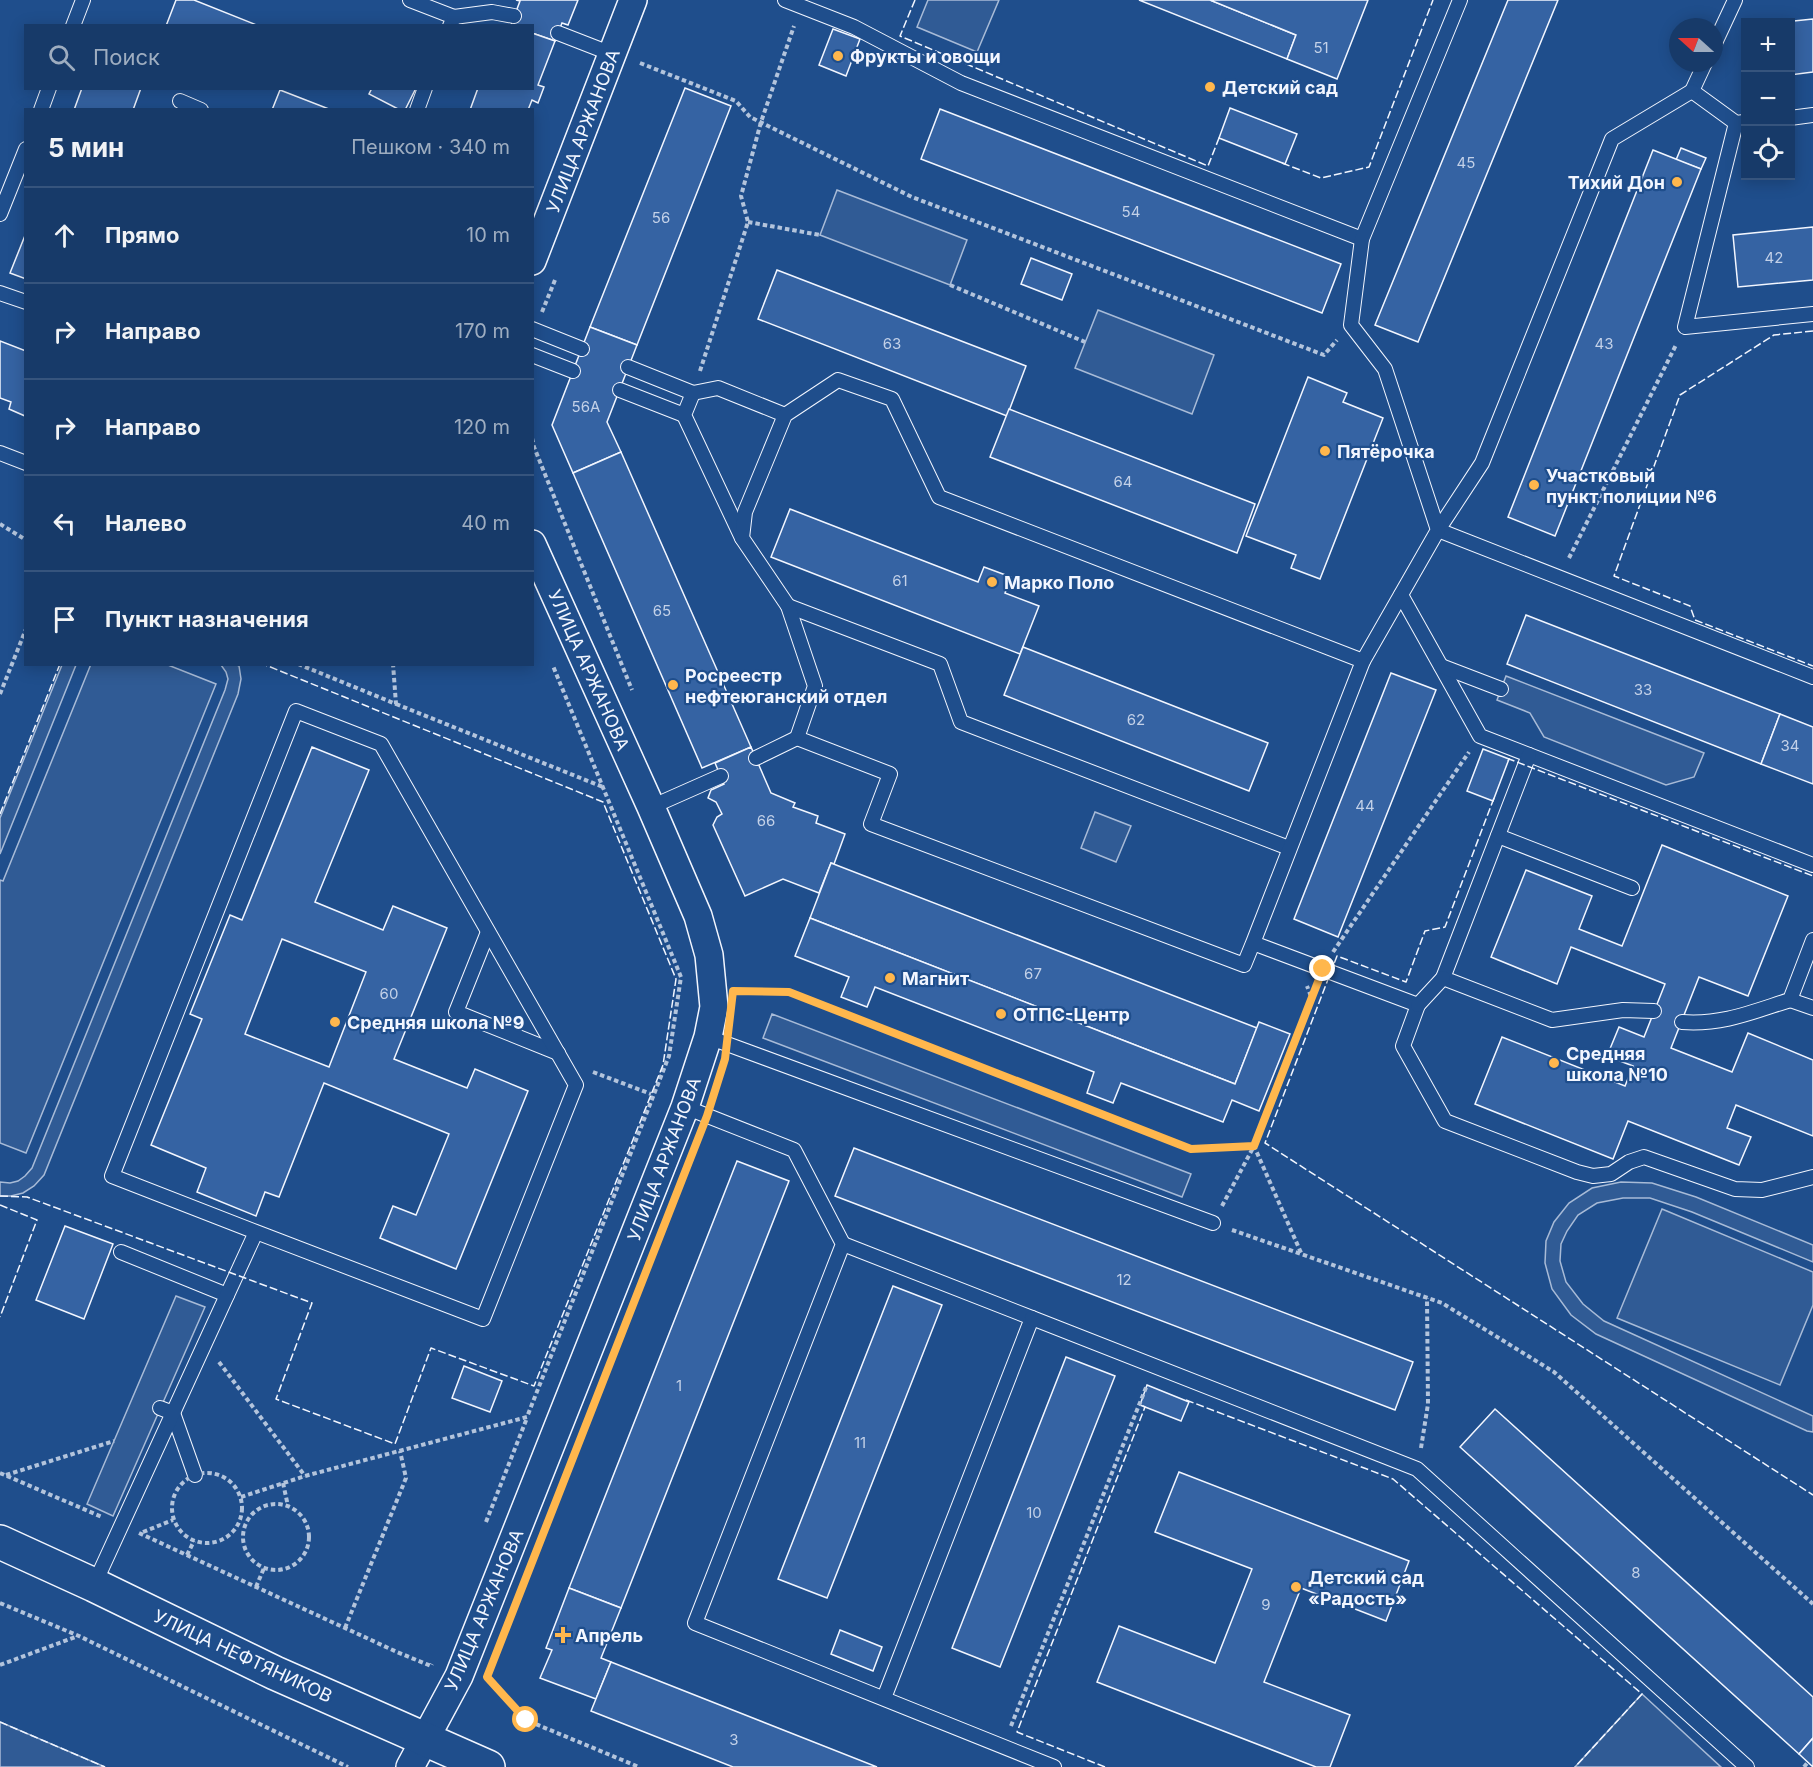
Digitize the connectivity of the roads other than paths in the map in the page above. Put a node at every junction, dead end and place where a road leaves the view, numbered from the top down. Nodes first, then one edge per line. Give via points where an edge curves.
1 (83, 0) edge
2 (410, 0) edge
3 (633, 0) edge
4 (785, 0) edge
5 (1460, 0) edge
6 (1735, 0) edge
7 (514, 16) dead end
8 (452, 21) edge
9 (75, 24) edge
10 (1723, 26) edge
11 (558, 33) dead end
12 (612, 54) junction
13 (1701, 72) edge
14 (48, 90) edge
15 (424, 90) edge
16 (1692, 91) junction
17 (180, 101) dead end
18 (42, 108) edge
19 (196, 108) edge
20 (418, 108) edge
21 (1813, 116) edge
22 (1795, 118) edge
23 (1741, 123) edge
24 (24, 154) edge
25 (0, 214) edge
26 (1362, 239) junction
27 (534, 256) edge
28 (0, 293) edge
29 (24, 302) edge
30 (1813, 314) edge
31 (534, 330) edge
32 (582, 349) dead end
33 (534, 356) edge
34 (628, 367) dead end
35 (573, 371) dead end
36 (620, 390) dead end
37 (693, 393) junction
38 (684, 415) junction
39 (786, 415) junction
40 (0, 453) edge
41 (24, 462) edge
42 (1438, 530) junction
43 (742, 538) junction
44 (534, 548) edge
45 (1401, 595) junction
46 (788, 606) junction
47 (1363, 661) junction
48 (1441, 666) junction
49 (1813, 677) edge
50 (1501, 689) dead end
51 (796, 738) junction
52 (1529, 755) junction
53 (756, 758) dead end
54 (721, 776) dead end
55 (651, 807) junction
56 (1498, 837) junction
57 (1289, 848) junction
58 (1813, 865) edge
59 (1632, 888) dead end
60 (488, 932) junction
61 (1813, 940) edge
62 (1253, 943) junction
63 (1443, 978) junction
64 (1790, 999) junction
65 (1418, 1005) junction
66 (1813, 1008) edge
67 (1654, 1011) dead end
68 (1682, 1022) dead end
69 (708, 1037) junction
70 (560, 1057) junction
71 (686, 1107) junction
72 (1813, 1177) edge
73 (1213, 1223) road end
74 (256, 1232) junction
75 (843, 1244) junction
76 (122, 1252) dead end
77 (227, 1295) junction
78 (1032, 1318) junction
79 (166, 1411) junction
80 (195, 1475) road end
81 (0, 1542) edge
82 (94, 1585) junction
83 (884, 1698) junction
84 (417, 1754) edge
85 (488, 1767) edge
86 (1054, 1767) edge
87 (1747, 1767) edge

1 - 9 lane
2 - 8 lane
3 - 12 street, УЛИЦА АРЖАНОВА
4 - 26 lane via 854,27 961,83
5 - 26 lane
6 - 10 lane
7 - 8 lane via 492,12
11 - 12 lane
12 - 27 street, УЛИЦА АРЖАНОВА
13 - 16 lane
14 - 18 lane
15 - 20 lane
16 - 23 lane
16 - 42 lane via 1612,139 1482,463
17 - 19 lane
21 - 22 lane
23 - 30 lane via 1685,327
24 - 25 lane
26 - 42 lane via 1351,325 1385,369
28 - 29 lane
31 - 32 lane
33 - 35 lane
34 - 37 lane
36 - 38 lane
37 - 38 lane
37 - 39 lane via 718,388
38 - 43 lane
39 - 43 lane via 745,512
39 - 47 lane via 838,380 892,399 939,497
40 - 41 lane
42 - 45 lane
42 - 49 lane
43 - 46 lane
44 - 55 street, УЛИЦА АРЖАНОВА
45 - 47 lane
45 - 48 lane
46 - 51 lane via 815,686
46 - 57 lane via 940,664 961,722
47 - 57 lane
48 - 50 lane
48 - 52 lane via 1480,736
51 - 53 lane
51 - 62 lane via 890,774 871,824 1244,965
52 - 56 lane
52 - 58 lane
54 - 55 lane
55 - 69 street, УЛИЦА АРЖАНОВА via 698,916 709,955 714,1007
56 - 59 lane
56 - 63 lane
57 - 62 lane
60 - 70 lane
60 - 70 lane via 456,1012
60 - 74 lane via 381,744 296,711 112,1176
61 - 64 lane
62 - 65 lane
63 - 65 lane
63 - 67 lane via 1552,1020 1623,1010
64 - 66 lane
64 - 68 lane via 1731,1019
65 - 72 lane via 1403,1046 1445,1121 1593,1176 1611,1174 1644,1157 1735,1189 1762,1190
69 - 71 street, УЛИЦА АРЖАНОВА
69 - 73 lane
70 - 74 lane via 576,1085 483,1319
71 - 75 lane via 794,1150
71 - 84 street, УЛИЦА АРЖАНОВА via 459,1676
74 - 77 lane
75 - 78 lane
75 - 83 lane via 694,1623
76 - 77 lane
77 - 79 lane
78 - 83 lane
78 - 87 lane via 1418,1469
79 - 80 lane
79 - 82 lane via 122,1526
81 - 82 main road, УЛИЦА НЕФТЯНИКОВ
82 - 84 main road, УЛИЦА НЕФТЯНИКОВ via 275,1673
83 - 86 lane
84 - 85 main road, УЛИЦА НЕФТЯНИКОВ

